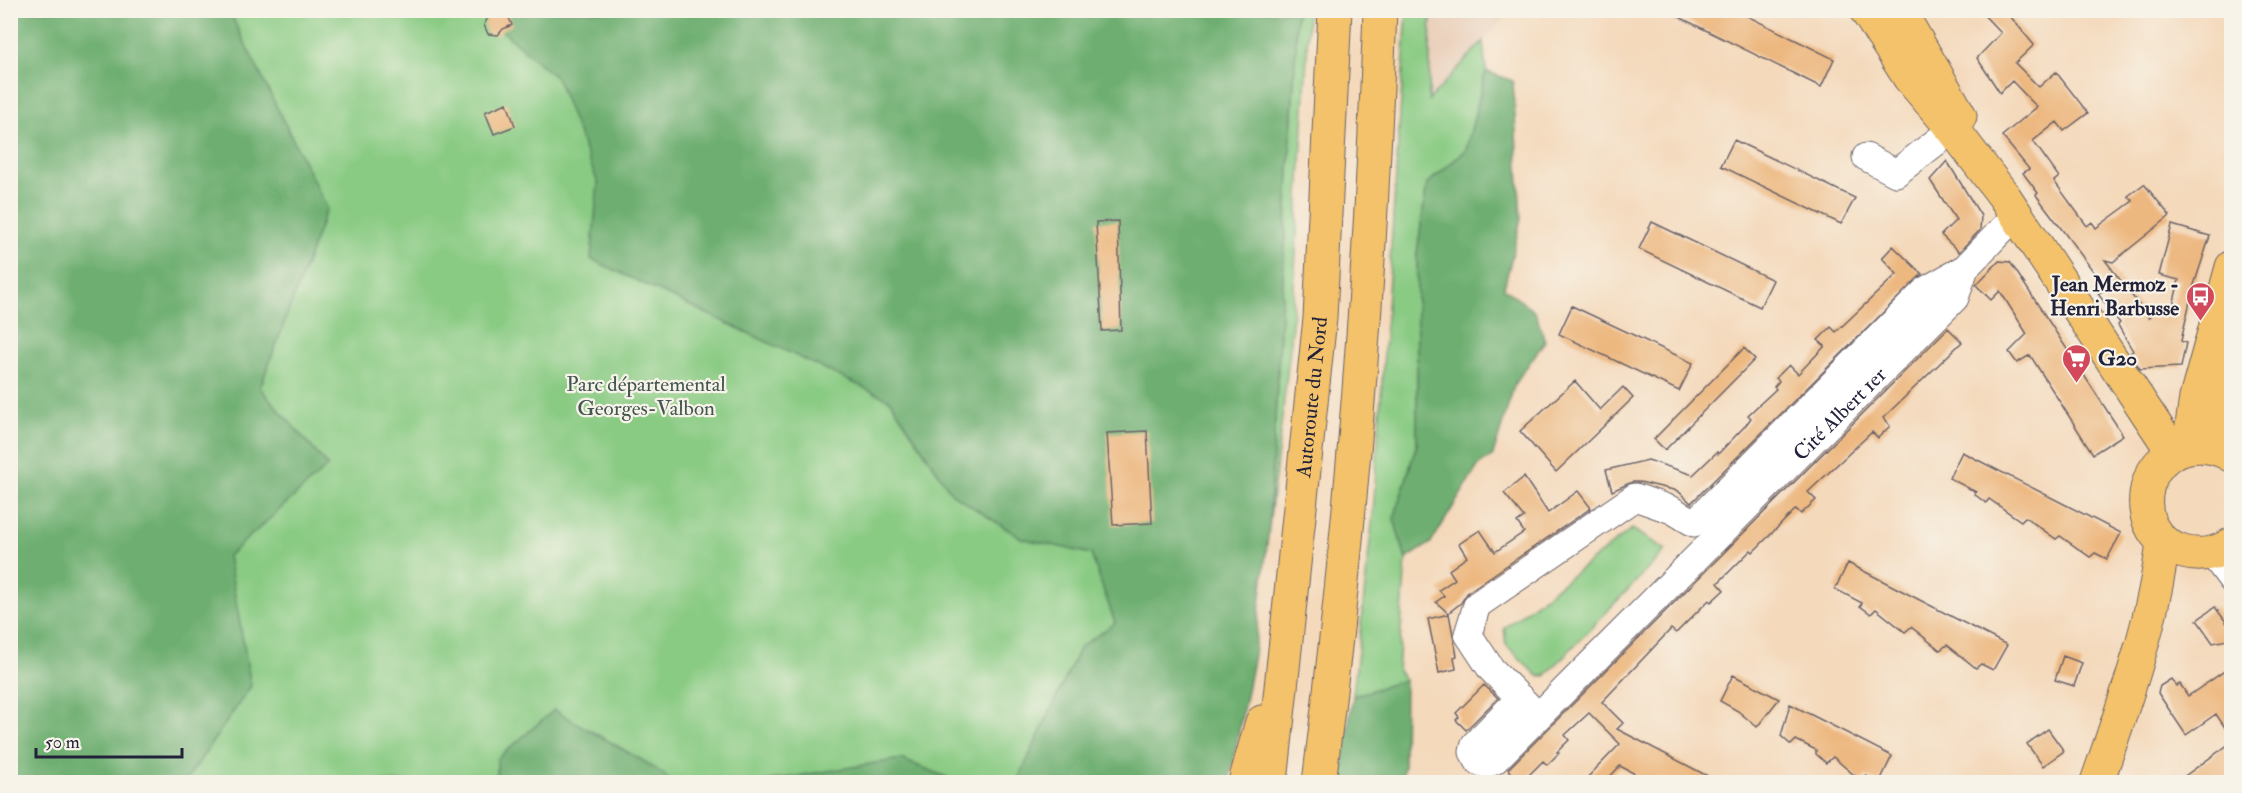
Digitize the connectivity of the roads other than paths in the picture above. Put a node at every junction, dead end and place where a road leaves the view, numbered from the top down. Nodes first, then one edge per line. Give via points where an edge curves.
1 (1335, 10) edge
2 (1380, 10) edge
3 (1866, 10) edge
4 (1899, 10) edge
5 (1953, 129) junction
6 (1866, 158) dead end
7 (2010, 206) junction
8 (2232, 267) edge
9 (1965, 268) junction
10 (2232, 362) edge
11 (2193, 455) edge
12 (1695, 523) junction
13 (2163, 542) junction
14 (1702, 551) junction
15 (2212, 551) edge
16 (2232, 580) edge
17 (1285, 649) junction
18 (2135, 672) junction
19 (1245, 783) edge
20 (1270, 783) edge
21 (1319, 783) edge
22 (2097, 783) edge

1 - 17 main road, Autoroute du Nord via 1320,318
2 - 21 main road via 1357,434 1337,646
3 - 5 main road via 1909,77
4 - 7 main road
5 - 6 street via 1896,173
5 - 7 main road
7 - 9 street, Cité Albert 1er
7 - 11 main road via 2088,323
8 - 11 main road via 2196,398
9 - 12 street, Cité Albert 1er via 1926,290
9 - 14 street, Cité Albert 1er via 1955,298
10 - 11 main road via 2220,410
11 - 13 main road via 2147,485 2147,516
12 - 14 street
12 - 14 street, Cité Albert 1er via 1635,497 1476,605 1468,634 1491,669 1529,707
13 - 15 main road via 2177,550
13 - 18 main road via 2158,582
15 - 16 street
15 - 18 main road
17 - 19 main road
17 - 20 main road, Autoroute du Nord
18 - 22 main road

